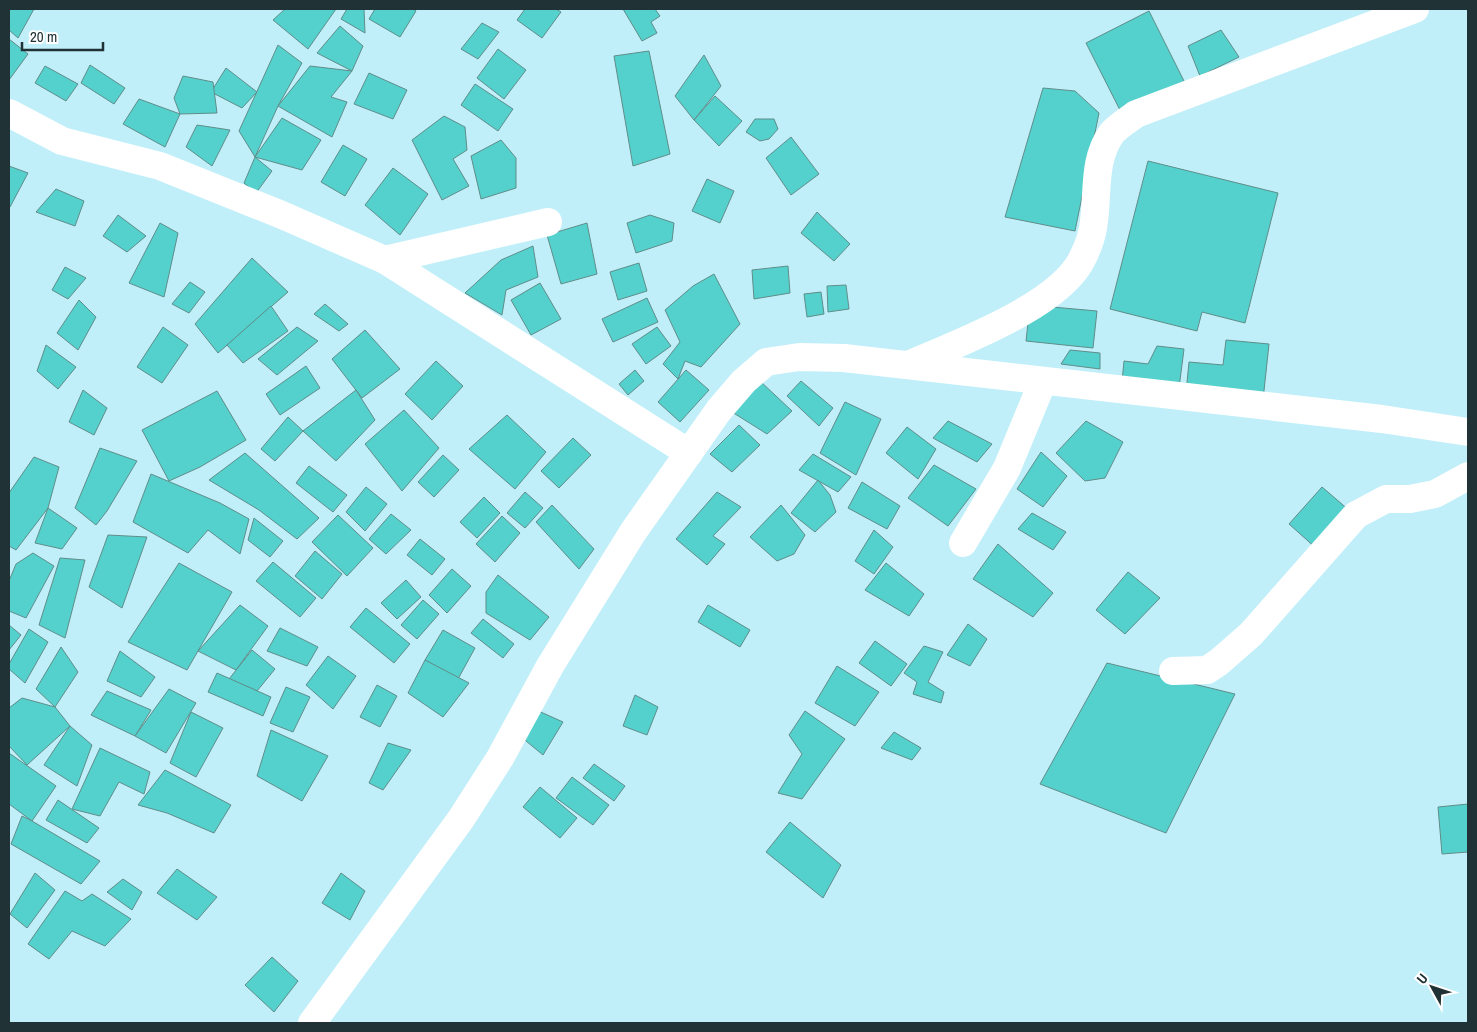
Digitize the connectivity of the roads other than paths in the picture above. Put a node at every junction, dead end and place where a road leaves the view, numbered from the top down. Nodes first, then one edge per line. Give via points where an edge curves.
1 (1415, 9) edge
2 (9, 113) edge
3 (548, 222) dead end
4 (385, 260) junction
5 (907, 366) junction
6 (1043, 381) junction
7 (1468, 432) edge
8 (689, 453) junction
9 (1468, 476) edge
10 (963, 542) dead end
11 (1173, 671) dead end
12 (312, 1023) edge

1 - 5 street via 1136,114 1113,132 1101,152 1094,223 1083,258 1071,275 1033,306 999,326
2 - 4 street via 62,141 160,166
3 - 4 street
4 - 8 street
5 - 6 street
5 - 8 street via 799,356 766,362 738,388
6 - 7 street
6 - 10 street via 1006,468
8 - 12 street via 633,532 560,649 500,758 461,819
9 - 11 street via 1435,494 1410,500 1386,499 1369,506 1356,515 1251,634 1219,662 1207,670

